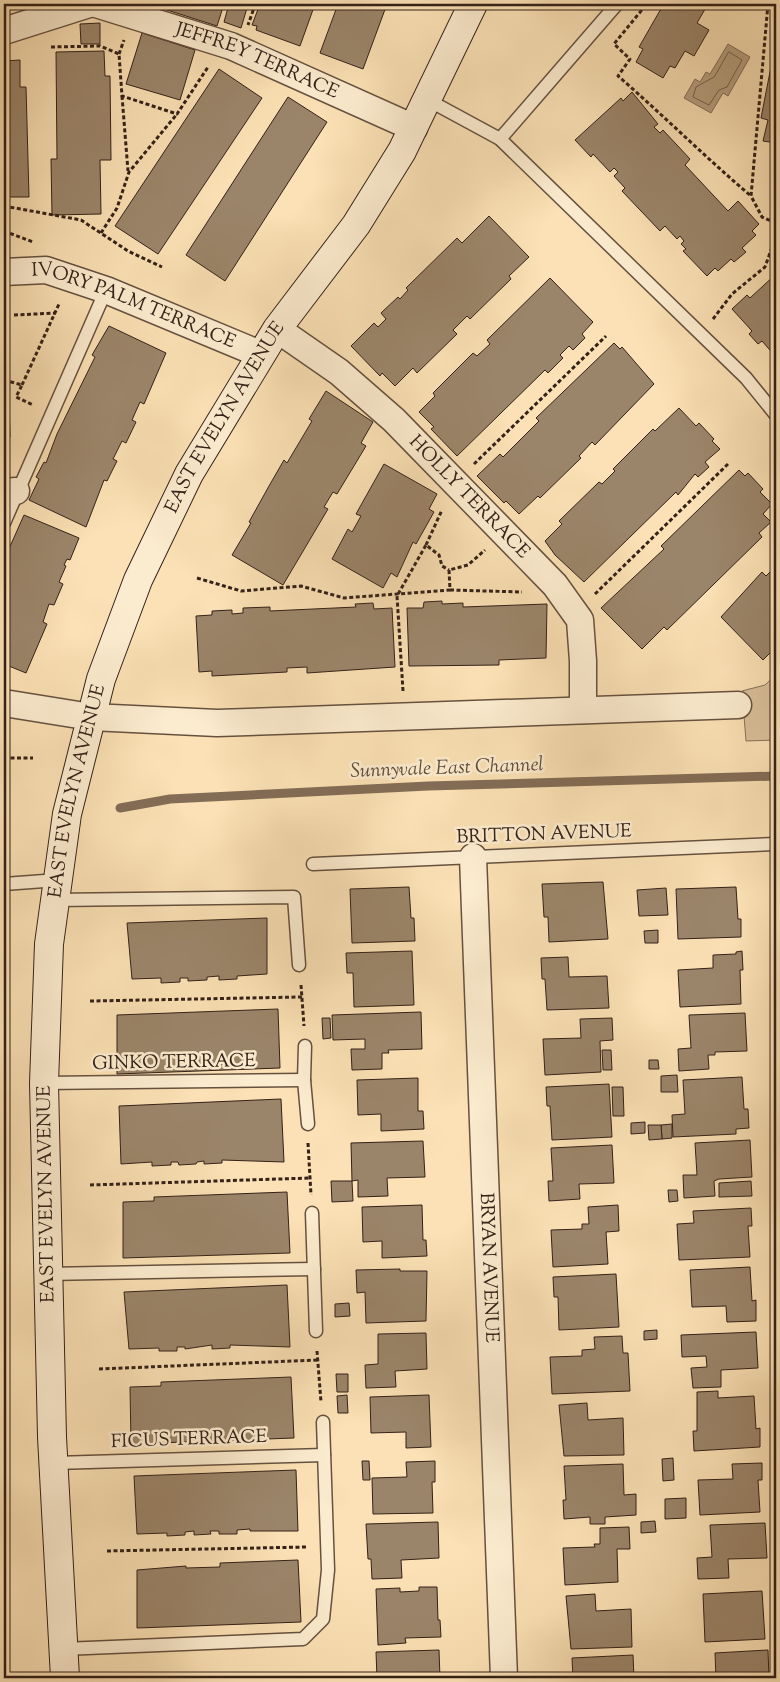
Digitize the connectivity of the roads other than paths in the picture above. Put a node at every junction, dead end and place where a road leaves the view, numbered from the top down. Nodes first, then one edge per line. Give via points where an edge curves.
1 (89, 4) edge
2 (96, 4) edge
3 (473, 4) edge
4 (617, 4) edge
5 (4, 31) edge
6 (428, 100) junction
7 (414, 128) junction
8 (500, 139) junction
9 (4, 272) edge
10 (106, 290) junction
11 (277, 329) junction
12 (260, 354) junction
13 (776, 415) edge
14 (10, 491) edge
15 (4, 523) edge
16 (4, 703) edge
17 (738, 705) dead end
18 (582, 710) junction
19 (91, 717) junction
20 (776, 844) edge
21 (473, 857) junction
22 (313, 864) dead end
23 (4, 884) edge
24 (57, 890) junction
25 (299, 965) road end
26 (305, 1046) road end
27 (304, 1080) junction
28 (44, 1083) junction
29 (308, 1124) road end
30 (312, 1213) road end
31 (314, 1269) junction
32 (47, 1274) junction
33 (316, 1331) road end
34 (323, 1422) road end
35 (324, 1455) junction
36 (55, 1463) junction
37 (63, 1649) junction
38 (65, 1678) edge
39 (504, 1678) edge

1 - 5 street
2 - 7 street, JEFFREY TERRACE via 231,46
3 - 6 main road, EAST EVELYN AVENUE
4 - 8 lane
6 - 7 main road, EAST EVELYN AVENUE
6 - 8 lane
7 - 11 main road, EAST EVELYN AVENUE via 356,225
8 - 13 lane via 746,378
9 - 10 street, IVORY PALM TERRACE via 46,270
10 - 12 street, IVORY PALM TERRACE
10 - 14 lane via 50,414
11 - 12 main road, EAST EVELYN AVENUE
11 - 18 street, HOLLY TERRACE via 339,372 394,420 556,585 580,620
12 - 19 main road, EAST EVELYN AVENUE via 189,474 138,580 101,679
14 - 15 lane
16 - 19 street
17 - 18 street
18 - 19 street via 217,723
19 - 24 main road, EAST EVELYN AVENUE via 67,814
20 - 21 lane, BRITTON AVENUE
21 - 22 lane, BRITTON AVENUE
21 - 39 street, BRYAN AVENUE
23 - 24 lane
24 - 25 lane via 294,897
24 - 28 main road, EAST EVELYN AVENUE via 49,944
26 - 27 lane
27 - 28 lane, GINKO TERRACE
27 - 29 lane
28 - 32 main road, EAST EVELYN AVENUE
30 - 31 lane
31 - 32 lane
31 - 33 lane
32 - 36 main road, EAST EVELYN AVENUE
34 - 35 lane
35 - 36 lane, FICUS TERRACE
35 - 37 lane via 328,1570 323,1619 303,1639
36 - 37 main road, EAST EVELYN AVENUE
37 - 38 main road, EAST EVELYN AVENUE

